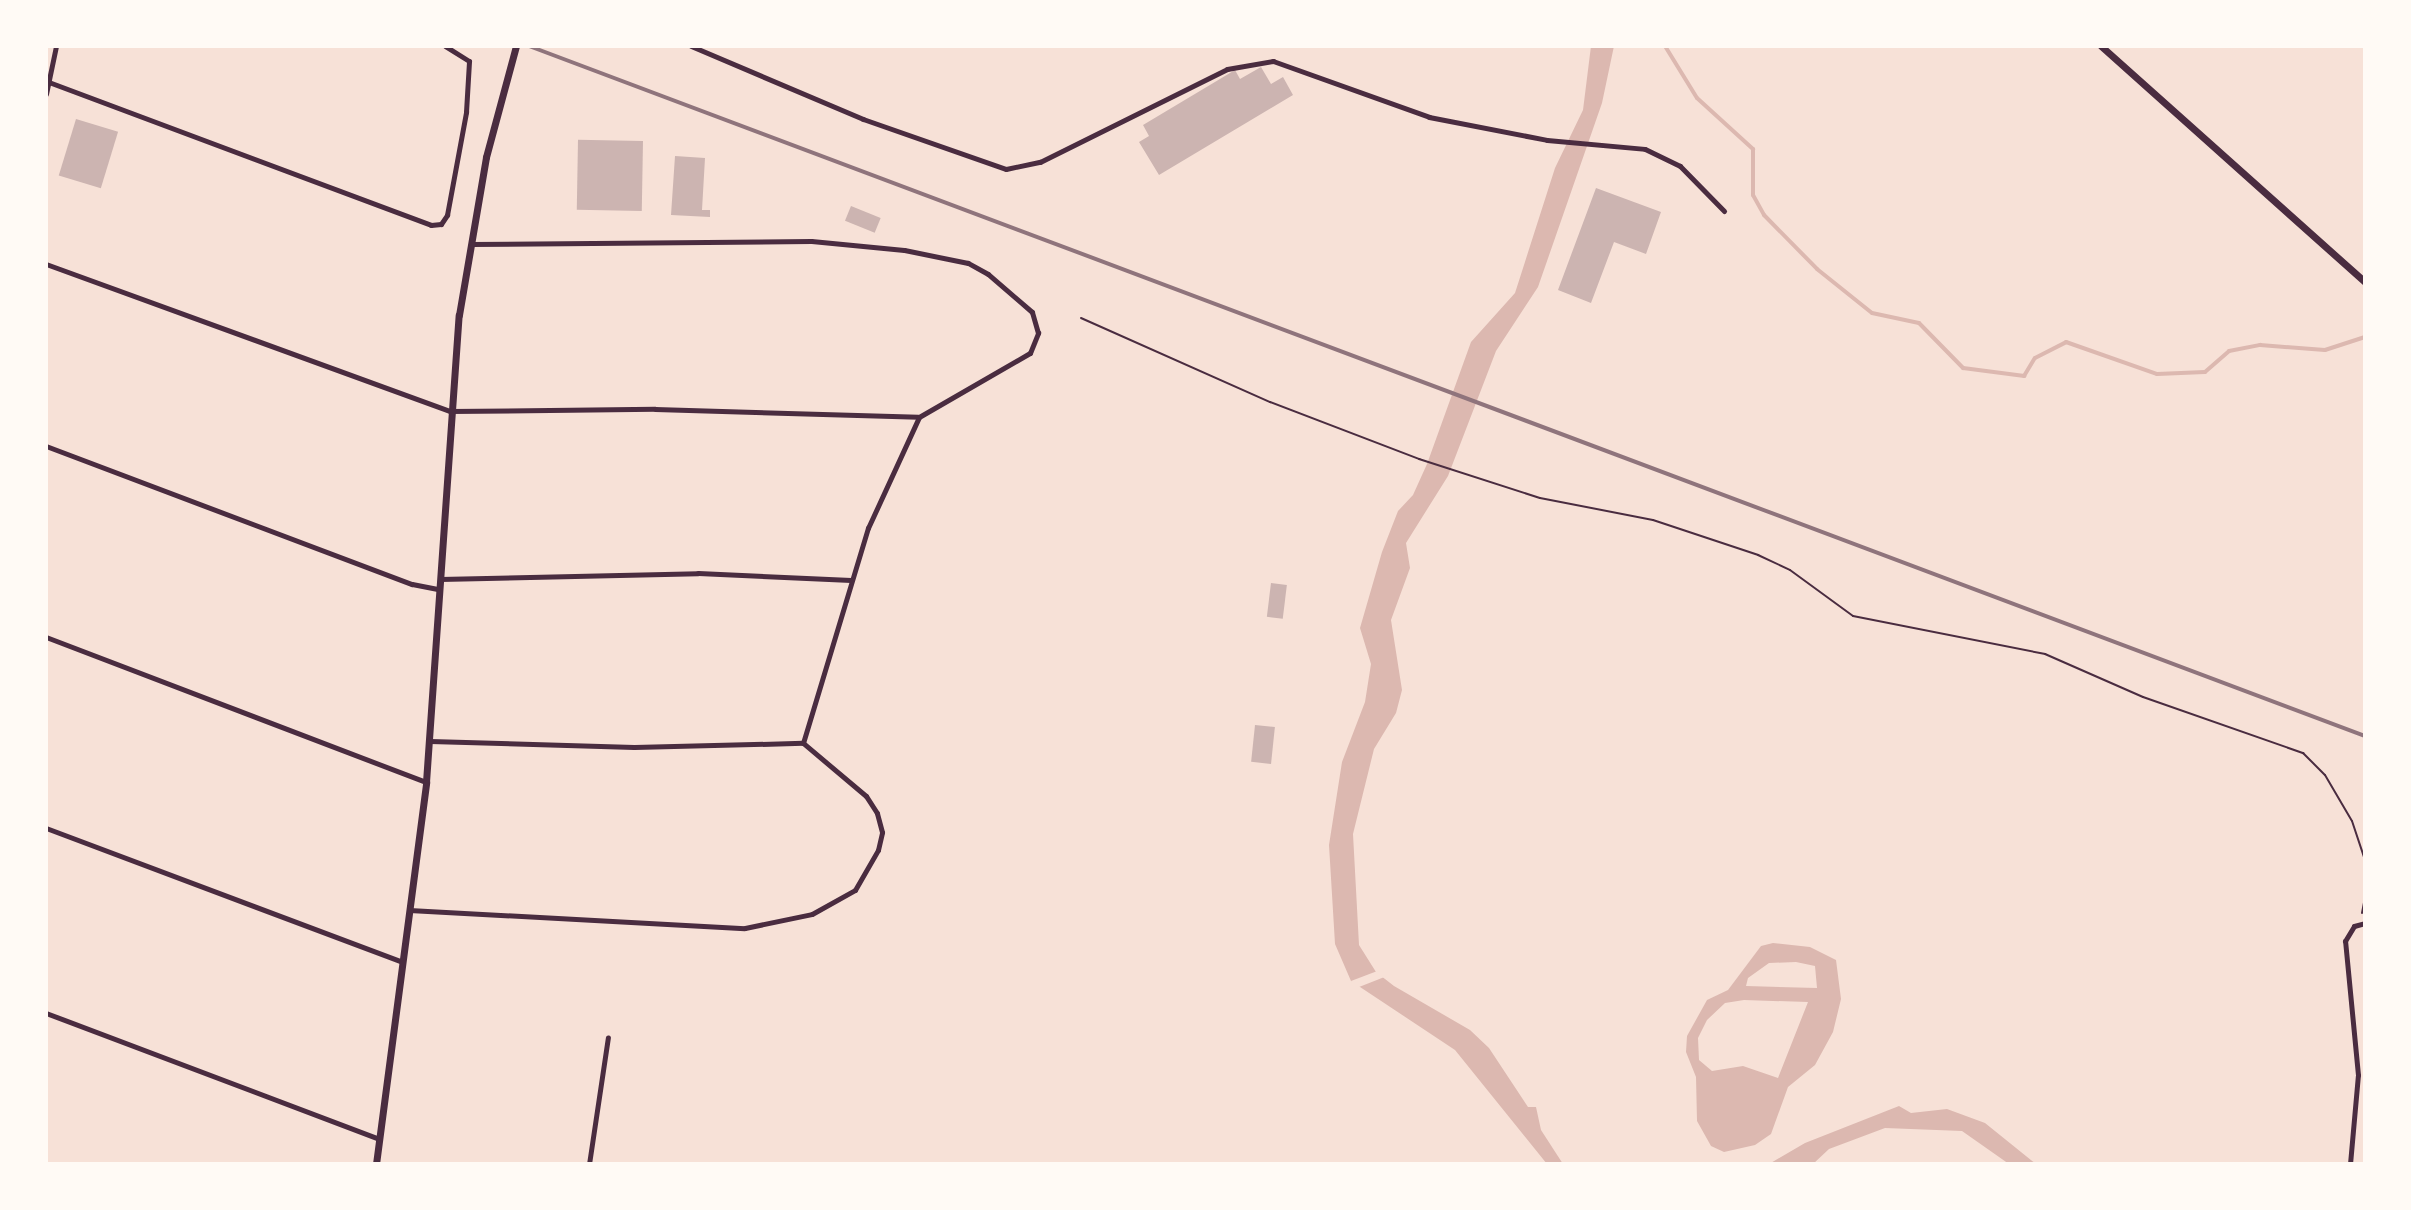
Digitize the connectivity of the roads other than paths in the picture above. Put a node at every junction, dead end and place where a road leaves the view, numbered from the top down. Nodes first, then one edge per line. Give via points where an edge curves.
1 (56, 46) edge
2 (445, 46) edge
3 (516, 46) edge
4 (691, 46) edge
5 (2101, 46) edge
6 (47, 81) edge
7 (46, 94) edge
8 (1724, 211) dead end
9 (469, 244) junction
10 (46, 264) edge
11 (2365, 282) edge
12 (450, 411) junction
13 (919, 417) junction
14 (46, 446) edge
15 (439, 579) junction
16 (851, 580) junction
17 (438, 589) junction
18 (46, 637) edge
19 (430, 741) junction
20 (803, 743) junction
21 (426, 782) junction
22 (46, 828) edge
23 (409, 910) junction
24 (2363, 922) edge
25 (402, 962) junction
26 (46, 1013) edge
27 (608, 1037) dead end
28 (379, 1139) junction
29 (376, 1164) edge
30 (589, 1164) edge
31 (2350, 1164) edge

1 - 6 street
2 - 6 street via 469,61 460,151 441,224 431,225
3 - 9 street
4 - 8 street via 996,168 1040,162 1227,69 1264,60 1429,117 1558,141 1645,149 1680,166
5 - 11 street
6 - 7 street
9 - 12 street
9 - 13 street via 811,241 968,263 1032,312 1037,345
10 - 12 street
12 - 13 street via 655,409
12 - 15 street
13 - 16 street via 890,474
14 - 17 street via 412,584
15 - 16 street via 698,573
15 - 17 street
16 - 20 street
17 - 19 street
18 - 21 street
19 - 20 street via 634,747
19 - 21 street
20 - 23 street via 866,796 882,832 865,876 839,901 812,914 745,928
21 - 23 street
22 - 25 street
23 - 25 street
24 - 31 street via 2345,941 2358,1075
25 - 28 street
26 - 28 street
27 - 30 street
28 - 29 street

